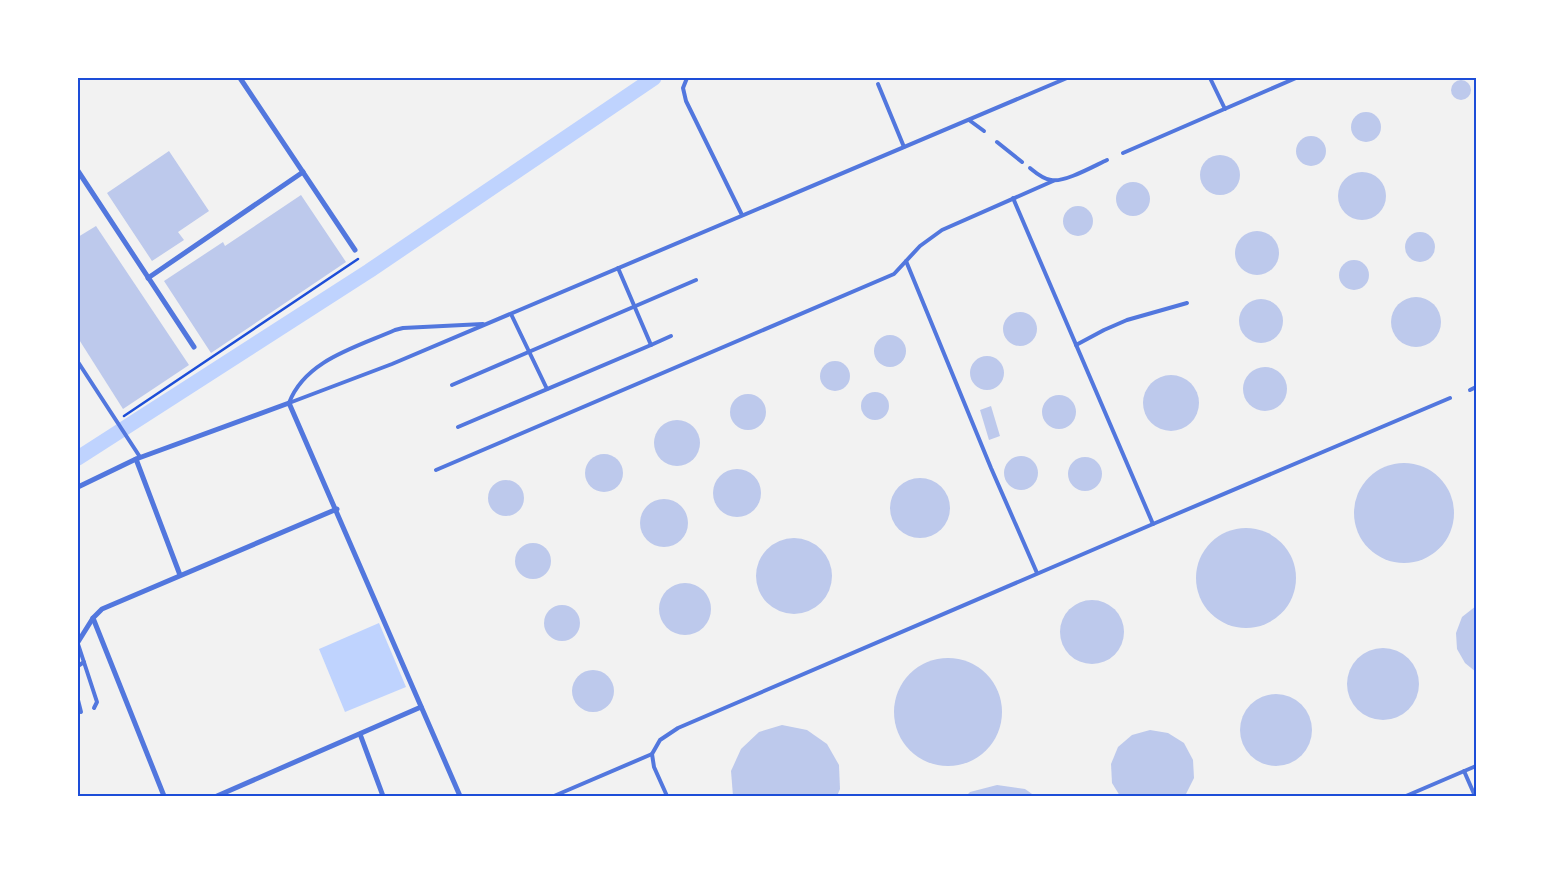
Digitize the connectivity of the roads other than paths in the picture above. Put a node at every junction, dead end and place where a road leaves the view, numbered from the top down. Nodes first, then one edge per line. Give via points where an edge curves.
1 (240, 78) edge
2 (687, 78) edge
3 (1067, 78) edge
4 (1210, 78) edge
5 (1296, 78) edge
6 (878, 84) dead end
7 (1225, 109) junction
8 (969, 120) junction
9 (984, 131) dead end
10 (997, 142) dead end
11 (904, 147) junction
12 (1123, 153) dead end
13 (1108, 160) dead end
14 (1022, 162) dead end
15 (1030, 168) dead end
16 (304, 172) junction
17 (78, 174) edge
18 (1053, 181) junction
19 (1013, 198) junction
20 (742, 215) junction
21 (355, 250) road end
22 (906, 261) junction
23 (618, 268) junction
24 (148, 278) junction
25 (696, 280) dead end
26 (1187, 304) dead end
27 (635, 307) junction
28 (511, 314) junction
29 (487, 324) junction
30 (671, 336) dead end
31 (650, 345) junction
32 (1076, 345) junction
33 (194, 347) dead end
34 (530, 353) junction
35 (78, 362) edge
36 (452, 385) dead end
37 (1476, 387) edge
38 (547, 389) junction
39 (1470, 390) dead end
40 (1450, 398) dead end
41 (290, 403) junction
42 (458, 427) dead end
43 (138, 458) junction
44 (436, 470) dead end
45 (78, 488) edge
46 (336, 509) junction
47 (1153, 524) junction
48 (1037, 573) junction
49 (180, 575) junction
50 (93, 618) junction
51 (78, 643) edge
52 (84, 662) junction
53 (78, 666) edge
54 (78, 700) edge
55 (422, 707) junction
56 (94, 708) dead end
57 (81, 712) dead end
58 (360, 734) junction
59 (652, 754) junction
60 (1476, 766) edge
61 (1464, 771) junction
62 (164, 796) edge
63 (217, 796) edge
64 (383, 796) edge
65 (460, 796) edge
66 (554, 796) edge
67 (667, 796) edge
68 (1406, 796) edge
69 (1475, 796) edge

1 - 16 street
2 - 20 lane via 683,88 686,100
3 - 8 lane
4 - 7 lane
5 - 7 lane
6 - 11 lane
7 - 12 lane
8 - 9 lane
8 - 11 lane
10 - 14 lane
11 - 20 lane
13 - 18 lane
15 - 18 lane
16 - 21 street
16 - 24 street
17 - 24 street
18 - 19 lane
19 - 22 lane via 942,230
19 - 32 lane
20 - 23 lane
22 - 44 lane via 894,274 876,283
22 - 48 lane
23 - 27 lane
23 - 28 lane
24 - 33 street
25 - 27 lane
26 - 32 lane via 1127,320
27 - 31 lane
27 - 34 lane
28 - 29 lane
28 - 34 lane
29 - 41 lane
29 - 41 lane via 395,330 329,359 314,369 294,392
30 - 31 lane
31 - 38 lane
32 - 47 lane
34 - 36 lane
34 - 38 lane
35 - 43 lane
37 - 39 lane
38 - 42 lane
40 - 47 lane
41 - 43 street
41 - 46 street
43 - 45 street
43 - 49 street
46 - 49 street
46 - 55 street
47 - 48 lane
48 - 59 lane via 678,728 660,740
49 - 50 street via 102,609
50 - 51 street
50 - 62 street
51 - 52 lane
52 - 53 lane
52 - 56 lane via 97,702
54 - 57 lane
55 - 58 street
55 - 65 street
58 - 63 street
58 - 64 street
59 - 66 lane
59 - 67 lane
60 - 61 lane
61 - 68 lane
61 - 69 lane

